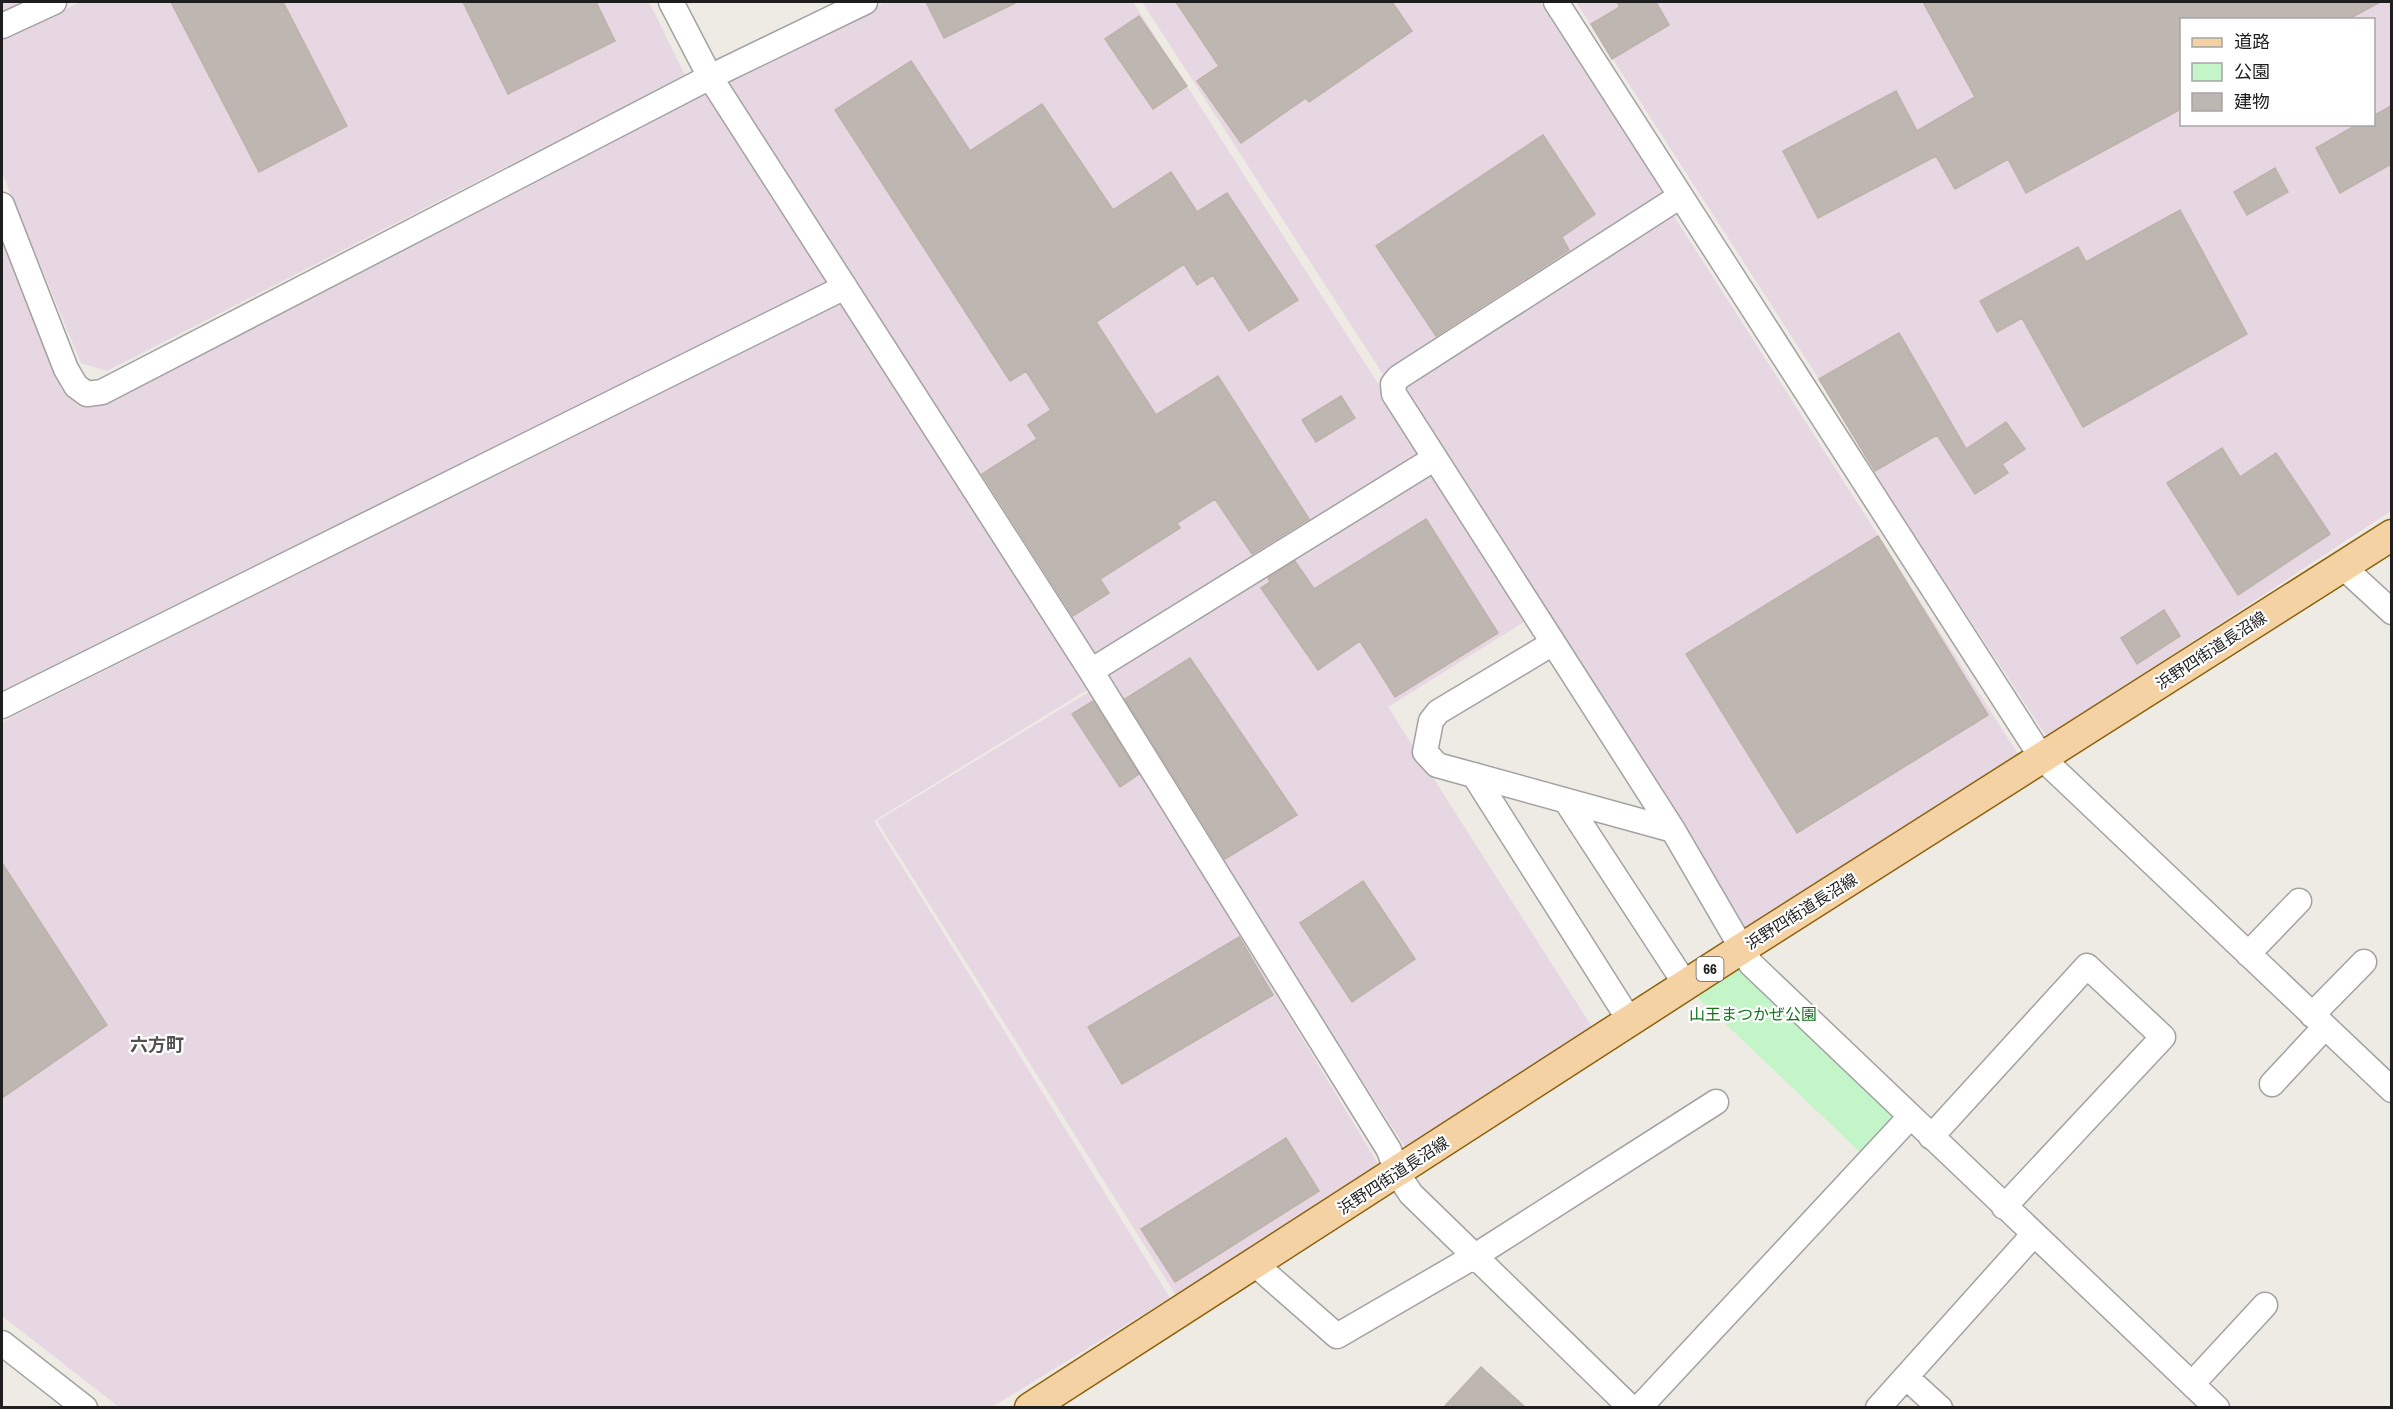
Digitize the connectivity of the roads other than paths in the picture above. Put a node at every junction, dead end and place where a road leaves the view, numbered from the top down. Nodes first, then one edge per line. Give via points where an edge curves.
1 (54, 2) edge
2 (671, 2) edge
3 (865, 2) edge
4 (1556, 2) edge
5 (2, 26) edge
6 (710, 77) junction
7 (1679, 197) junction
8 (2, 205) edge
9 (845, 287) junction
10 (1435, 458) junction
11 (2391, 535) edge
12 (2342, 566) junction
13 (2391, 612) edge
14 (1553, 643) junction
15 (1091, 671) junction
16 (2, 706) edge
17 (2042, 758) junction
18 (1474, 775) junction
19 (1566, 801) junction
20 (1673, 830) junction
21 (2299, 901) dead end
22 (1741, 949) junction
23 (2248, 954) junction
24 (2364, 962) dead end
25 (1686, 985) junction
26 (1630, 1021) junction
27 (2319, 1021) junction
28 (2272, 1084) dead end
29 (2391, 1090) edge
30 (1716, 1102) dead end
31 (1910, 1117) junction
32 (1931, 1137) junction
33 (1397, 1173) junction
34 (2004, 1207) junction
35 (2034, 1234) junction
36 (1475, 1256) junction
37 (1254, 1264) junction
38 (2265, 1305) dead end
39 (2, 1343) edge
40 (1906, 1377) junction
41 (2192, 1384) junction
42 (85, 1407) edge
43 (1030, 1407) edge
44 (1630, 1407) edge
45 (1639, 1407) edge
46 (1878, 1407) edge
47 (1940, 1407) edge
48 (2217, 1407) edge

1 - 5 street
2 - 6 street
3 - 6 street
4 - 7 street
6 - 8 street via 102,392 87,394 76,386 66,369
6 - 9 street
7 - 10 street via 1399,377 1393,384 1394,394
7 - 17 street
9 - 15 street
9 - 16 street
10 - 14 street
10 - 15 street
11 - 12 main road, 浜野四街道長沼線 / 66
12 - 13 street
12 - 17 main road, 浜野四街道長沼線 / 66
14 - 18 street via 1438,712 1431,721 1425,752 1429,759
14 - 20 street
15 - 33 street via 1389,1150
17 - 22 main road, 浜野四街道長沼線 / 66
17 - 23 street
18 - 19 street
18 - 26 street
19 - 20 street
19 - 25 street
20 - 22 street
21 - 23 street
22 - 25 main road, 浜野四街道長沼線 / 66
22 - 31 street via 1751,964
23 - 27 street
24 - 27 street
25 - 26 main road, 浜野四街道長沼線 / 66
26 - 33 main road, 浜野四街道長沼線 / 66
27 - 28 street
27 - 29 street
30 - 36 street
31 - 32 street
31 - 45 street
32 - 34 street
32 - 34 street via 2087,966 2163,1037
33 - 36 street via 1411,1194
33 - 37 main road, 浜野四街道長沼線 / 66
34 - 35 street
35 - 40 street
35 - 41 street
36 - 37 street via 1337,1336
36 - 44 street
37 - 43 main road, 浜野四街道長沼線 / 66
38 - 41 street
39 - 42 street
40 - 46 street
40 - 47 street
41 - 48 street

